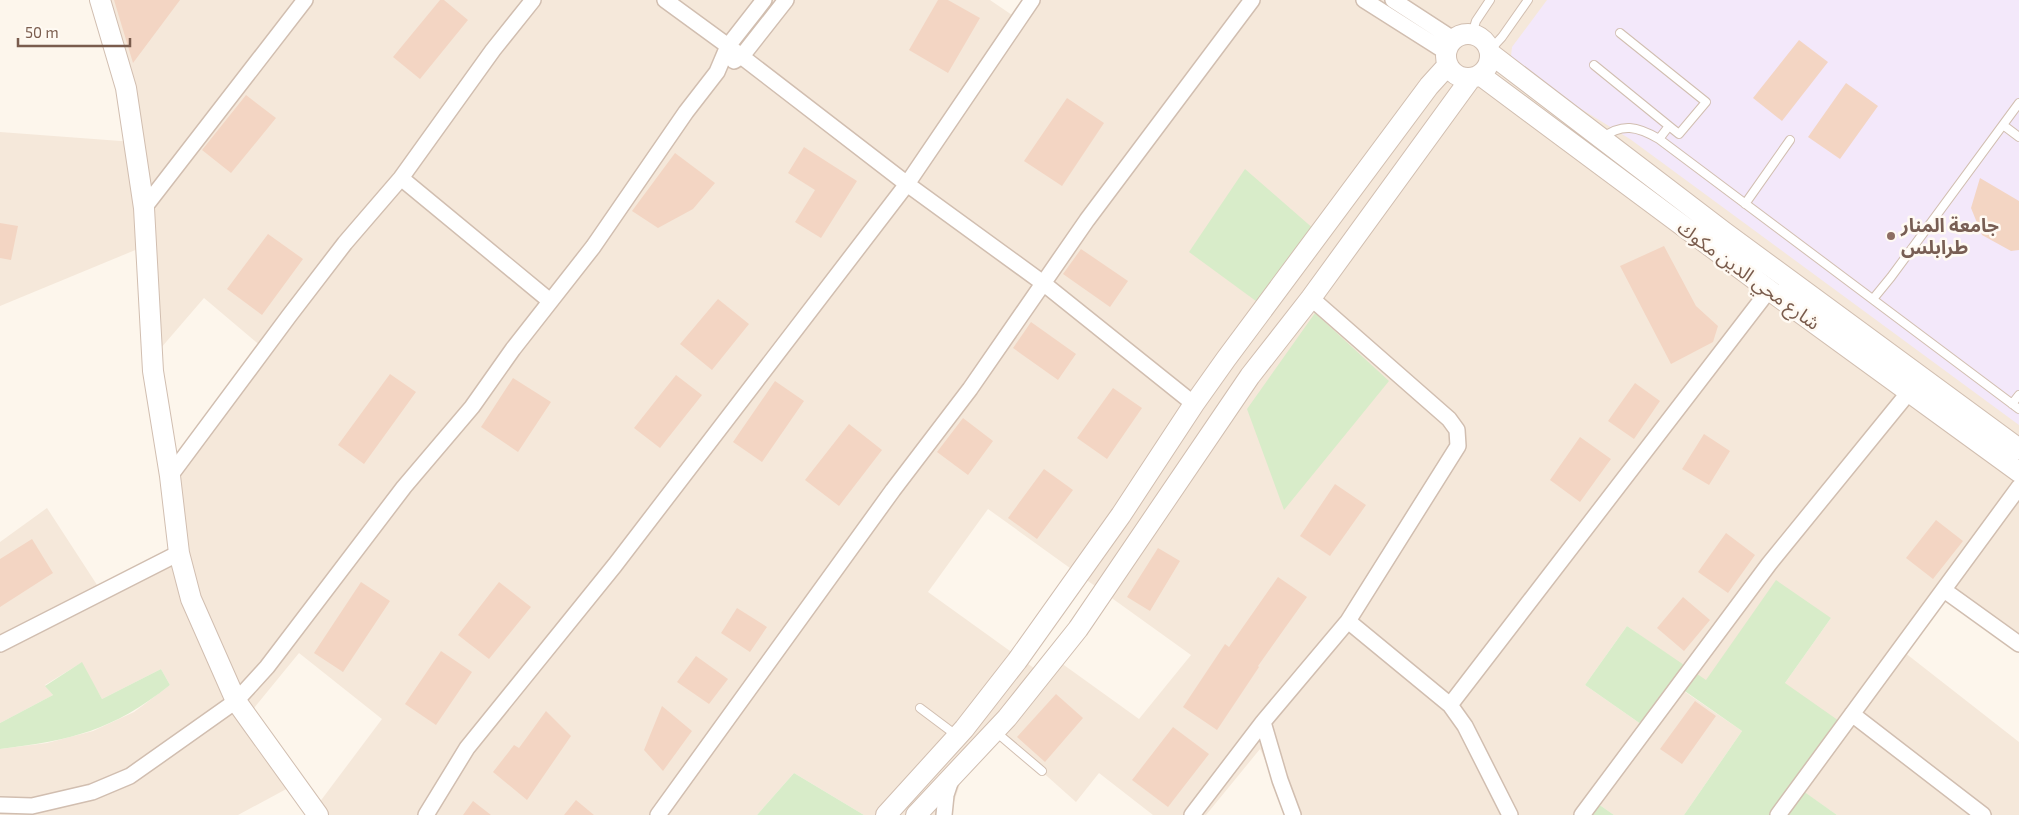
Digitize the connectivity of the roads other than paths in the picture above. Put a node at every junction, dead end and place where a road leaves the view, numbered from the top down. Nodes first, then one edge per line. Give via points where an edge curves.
1 (100, 0) edge
2 (305, 0) edge
3 (533, 0) edge
4 (665, 0) edge
5 (764, 0) edge
6 (786, 0) edge
7 (1032, 0) edge
8 (1252, 0) edge
9 (1364, 0) edge
10 (1393, 0) edge
11 (1490, 0) edge
12 (1528, 0) edge
13 (1620, 33) dead end
14 (728, 46) junction
15 (1455, 48) junction
16 (1490, 52) junction
17 (742, 56) junction
18 (1594, 65) dead end
19 (717, 72) junction
20 (1476, 77) junction
21 (2019, 102) edge
22 (2003, 125) junction
23 (1669, 126) junction
24 (2019, 137) edge
25 (1601, 139) junction
26 (1659, 139) junction
27 (1790, 140) dead end
28 (401, 178) junction
29 (907, 184) junction
30 (1746, 204) junction
31 (144, 208) junction
32 (1724, 232) junction
33 (1712, 248) junction
34 (1043, 283) junction
35 (1769, 290) junction
36 (1311, 298) junction
37 (1873, 299) junction
38 (550, 301) junction
39 (1226, 359) junction
40 (1250, 376) junction
41 (1909, 392) junction
42 (2019, 395) edge
43 (1194, 404) junction
44 (2012, 404) junction
45 (2019, 409) edge
46 (2019, 449) edge
47 (2019, 472) edge
48 (170, 476) junction
49 (2019, 487) edge
50 (179, 553) junction
51 (1944, 590) junction
52 (1348, 621) junction
53 (0, 644) edge
54 (2019, 644) edge
55 (236, 701) junction
56 (1450, 705) junction
57 (920, 708) dead end
58 (1852, 714) junction
59 (1263, 722) junction
60 (995, 731) junction
61 (957, 737) junction
62 (1042, 771) dead end
63 (956, 773) junction
64 (904, 794) junction
65 (0, 806) edge
66 (1979, 814) edge
67 (318, 815) edge
68 (426, 815) edge
69 (658, 815) edge
70 (886, 815) edge
71 (916, 815) edge
72 (944, 815) edge
73 (1192, 815) edge
74 (1293, 815) edge
75 (1510, 815) edge
76 (1582, 815) edge
77 (1778, 815) edge

1 - 31 street via 126,88
2 - 31 street
3 - 28 street
4 - 14 street
5 - 14 street
6 - 17 street
7 - 29 street
8 - 34 street
9 - 15 street
10 - 15 street
11 - 15 lane
12 - 16 lane
13 - 23 lane via 1706,102 1679,134
14 - 17 street
14 - 19 street
15 - 16 street via 1480,37
15 - 20 street via 1457,76
15 - 39 street
16 - 20 street via 1488,66
16 - 25 street, شارع محي الدين مكوك
17 - 19 street
17 - 29 street
18 - 23 lane
19 - 38 street via 593,247
20 - 33 street, شارع محي الدين مكوك
20 - 36 street
21 - 22 lane
22 - 24 lane
22 - 37 lane
23 - 26 lane
25 - 26 lane via 1623,127 1649,133
25 - 32 street, شارع محي الدين مكوك
26 - 30 lane
27 - 30 lane
28 - 38 street
28 - 48 street via 345,242
29 - 34 street
29 - 68 street via 615,565 467,748
30 - 37 lane
31 - 48 street via 153,371
32 - 33 street
32 - 46 street, شارع محي الدين مكوك
33 - 35 street, شارع محي الدين مكوك
34 - 43 street
34 - 69 street via 970,389
35 - 41 street, شارع محي الدين مكوك
35 - 56 street
36 - 40 street
36 - 52 street via 1457,430 1458,446
37 - 44 lane
38 - 55 street via 472,407 404,487 267,667
39 - 40 street
39 - 43 street
40 - 60 street via 1083,621
41 - 47 street, شارع محي الدين مكوك
41 - 76 street via 1769,564
42 - 44 lane
43 - 61 street via 1055,609
44 - 45 lane
48 - 50 street
49 - 51 street
50 - 53 street
50 - 55 street via 190,598
51 - 54 street
51 - 58 street
52 - 56 street
52 - 59 street
55 - 65 street via 130,776 92,792 32,806
55 - 67 street
56 - 75 street via 1465,726
57 - 61 lane
58 - 66 street
58 - 77 street
59 - 73 street
59 - 74 street
60 - 62 lane
60 - 63 street
61 - 64 street
63 - 71 street
63 - 72 street via 949,782
64 - 70 street
64 - 71 street

